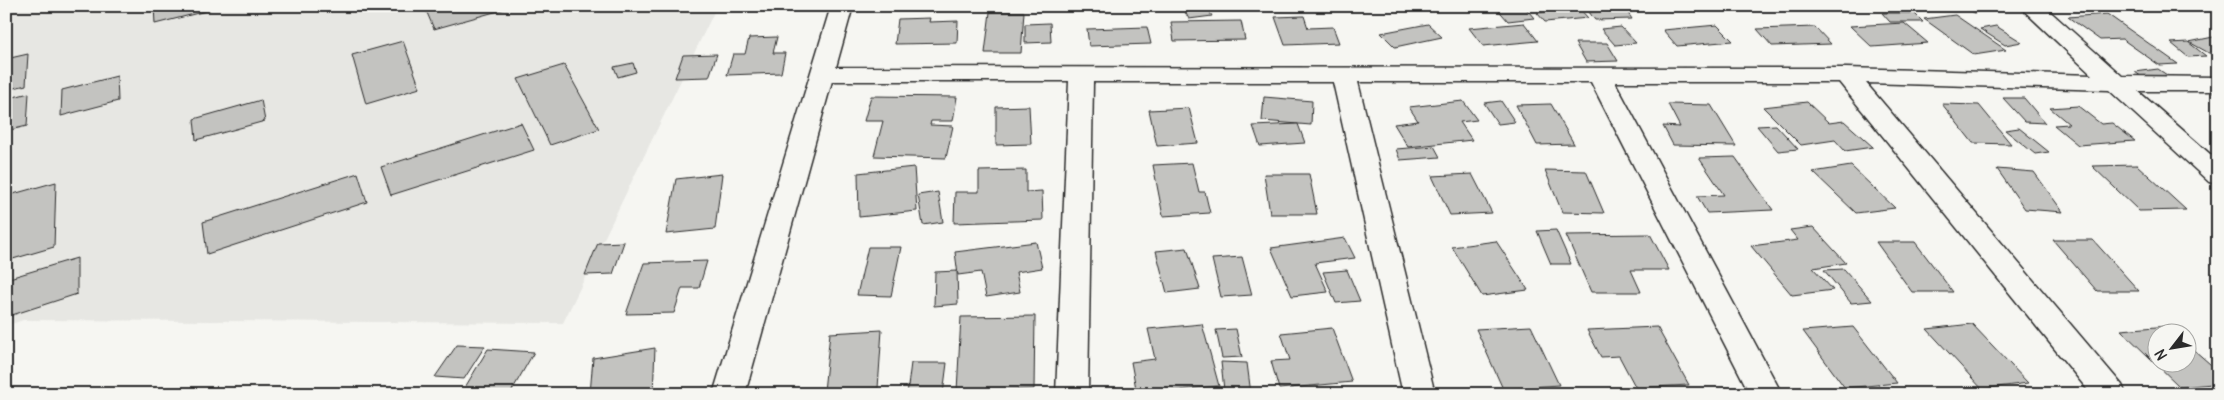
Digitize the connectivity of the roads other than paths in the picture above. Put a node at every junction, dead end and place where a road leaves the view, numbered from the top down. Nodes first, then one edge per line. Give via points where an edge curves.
1 (842, 6) edge
2 (2030, 6) edge
3 (823, 74) junction
4 (1599, 74) junction
5 (1081, 75) junction
6 (1344, 75) junction
7 (1846, 75) junction
8 (2116, 83) junction
9 (2218, 84) edge
10 (2218, 176) edge
11 (729, 394) edge
12 (1072, 394) edge
13 (1419, 394) edge
14 (1766, 394) edge
15 (2110, 394) edge

1 - 3 street
2 - 8 street
3 - 5 street
3 - 11 street
4 - 6 street
4 - 7 street
4 - 14 street
5 - 6 street
5 - 12 street
6 - 13 street
7 - 8 street
7 - 15 street
8 - 9 street
8 - 10 street

